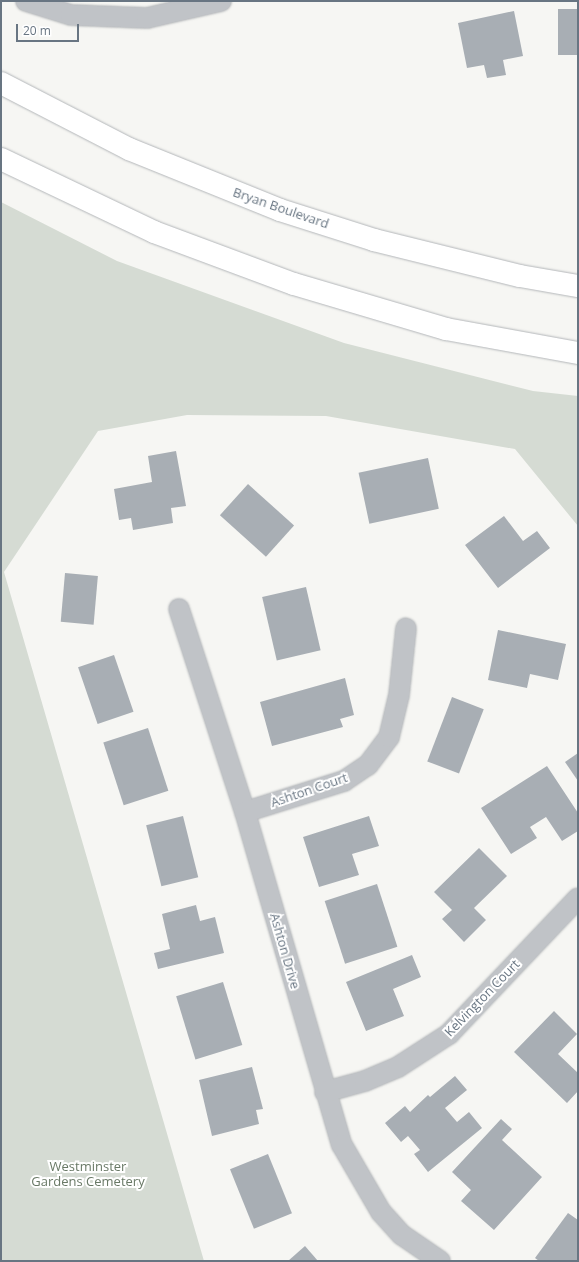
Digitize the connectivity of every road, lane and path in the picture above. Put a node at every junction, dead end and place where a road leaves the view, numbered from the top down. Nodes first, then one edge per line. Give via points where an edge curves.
1 (26, 1) edge
2 (221, 1) edge
3 (1, 83) edge
4 (1, 159) edge
5 (578, 286) edge
6 (578, 353) edge
7 (179, 609) dead end
8 (406, 628) dead end
9 (245, 812) junction
10 (578, 898) edge
11 (325, 1092) junction
12 (440, 1261) edge

1 - 2 street via 71,15 147,18
3 - 5 highway, Bryan Boulevard via 129,148 280,210 374,240 520,276
4 - 6 highway via 154,232 294,284 446,329
7 - 9 street, Ashton Drive
8 - 9 street, Ashton Court via 399,695 389,737 368,765 344,781
9 - 11 street, Ashton Drive
10 - 11 street, Kelvington Court via 449,1034 398,1067 365,1081
11 - 12 street, Ashton Drive via 342,1145 381,1212 402,1235

